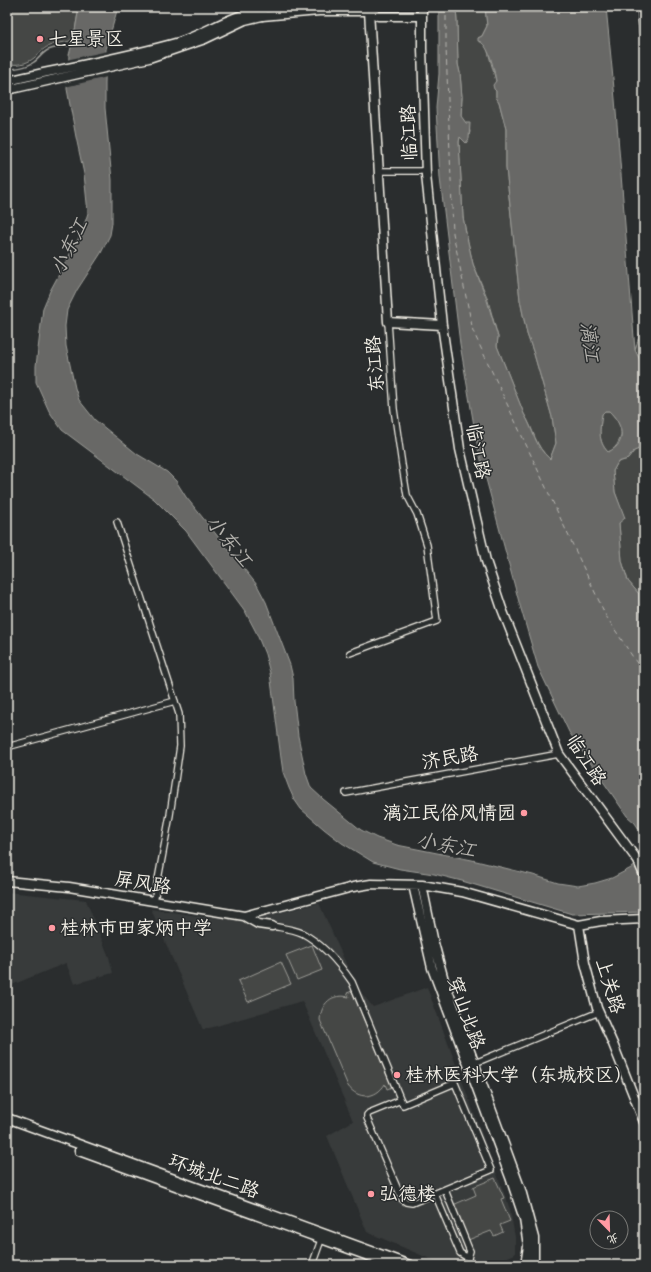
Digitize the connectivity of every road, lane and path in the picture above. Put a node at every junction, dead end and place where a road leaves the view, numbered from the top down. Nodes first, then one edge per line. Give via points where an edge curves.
1 (422, 7) edge
2 (642, 7) edge
3 (369, 8) edge
4 (265, 11) edge
5 (421, 16) junction
6 (644, 33) edge
7 (111, 63) junction
8 (7, 81) edge
9 (7, 90) edge
10 (379, 171) junction
11 (426, 171) junction
12 (388, 322) junction
13 (442, 325) junction
14 (116, 522) dead end
15 (350, 653) dead end
16 (175, 701) junction
17 (7, 748) edge
18 (559, 754) junction
19 (346, 793) dead end
20 (644, 875) edge
21 (7, 881) edge
22 (413, 885) junction
23 (422, 885) junction
24 (154, 901) junction
25 (244, 916) junction
26 (644, 919) edge
27 (579, 924) junction
28 (272, 926) joint
29 (599, 1012) junction
30 (475, 1063) junction
31 (403, 1105) junction
32 (7, 1118) edge
33 (644, 1122) edge
34 (7, 1124) edge
35 (445, 1190) junction
36 (435, 1194) junction
37 (321, 1240) junction
38 (468, 1258) junction
39 (312, 1265) edge
40 (393, 1265) edge
41 (410, 1265) edge
42 (469, 1265) edge
43 (525, 1265) edge
44 (534, 1265) edge

1 - 5 street, 临江路
2 - 6 street
3 - 4 street
3 - 5 street via 378,16
3 - 10 street, 东江路
4 - 7 street via 249,12 189,39
5 - 11 street, 临江路
7 - 8 street via 63,69
7 - 9 street via 63,78
10 - 11 street
10 - 12 street, 东江路
11 - 13 street, 临江路
12 - 13 street
12 - 15 street, 东江路 via 394,409 402,465 407,495 417,514 427,545 437,621
13 - 18 street, 临江路 via 460,449 486,561 502,609
14 - 16 street
16 - 17 street
16 - 24 street via 179,714 180,746
18 - 19 street, 济民路
18 - 20 street, 临江路 via 638,861
21 - 24 street, 屏风路 via 69,887
22 - 23 street
22 - 25 street via 371,884 353,887
22 - 43 street, 穿山北路 via 432,968 524,1219 528,1246
23 - 27 street via 462,892
23 - 30 street, 穿山北路 via 444,980
24 - 25 street, 屏风路
25 - 28 street, 屏风路 via 258,924
26 - 27 street
27 - 29 street, 上关路 via 585,963
28 - 31 street via 287,928 314,940 345,971 352,982
29 - 30 street
29 - 33 street, 上关路
30 - 44 street, 穿山北路 via 521,1190 535,1246
31 - 35 street via 455,1084 491,1170
31 - 36 street via 369,1113 367,1118 403,1200 412,1204
32 - 41 street, 环城北二路
34 - 37 street, 环城北二路
35 - 36 street
35 - 38 street via 470,1251
36 - 38 street via 460,1253
37 - 39 street
37 - 40 street, 环城北二路
38 - 42 street

